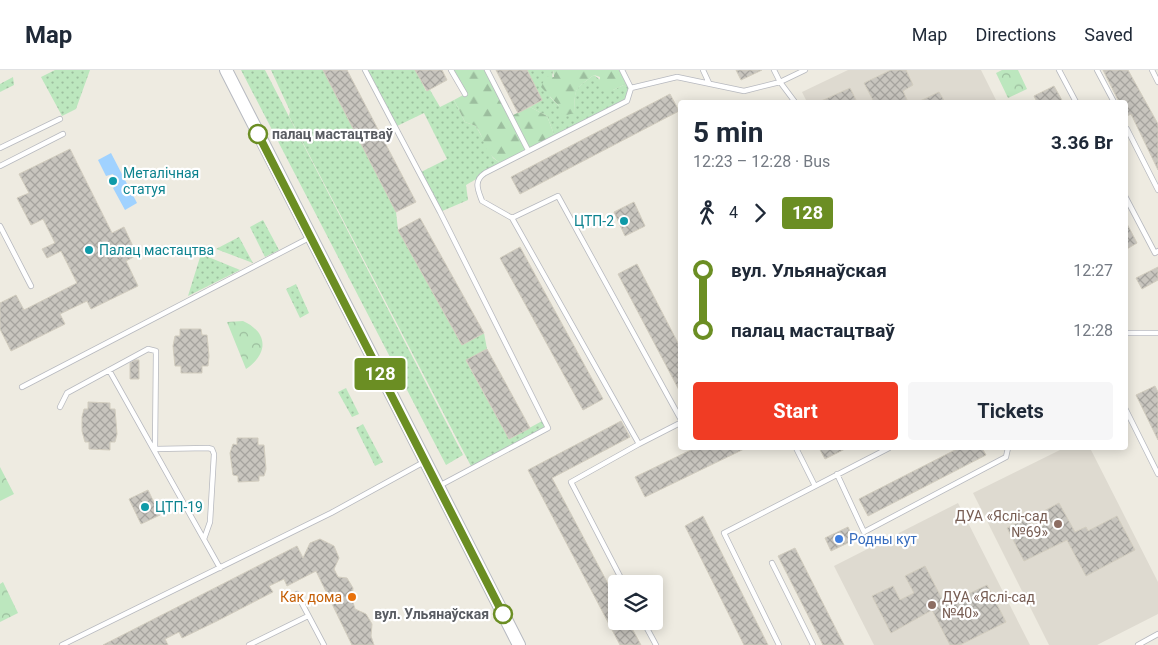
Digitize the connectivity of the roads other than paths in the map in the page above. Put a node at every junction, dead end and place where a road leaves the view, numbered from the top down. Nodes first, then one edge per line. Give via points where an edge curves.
1 (226, 70) edge
2 (365, 70) edge
3 (451, 70) edge
4 (488, 70) edge
5 (622, 70) edge
6 (702, 70) edge
7 (774, 70) edge
8 (805, 70) edge
9 (1060, 70) edge
10 (1097, 70) edge
11 (1152, 70) edge
12 (780, 82) junction
13 (1158, 82) edge
14 (709, 83) junction
15 (631, 88) junction
16 (465, 94) dead end
17 (794, 100) edge
18 (1075, 100) edge
19 (1113, 100) edge
20 (60, 119) dead end
21 (1128, 132) edge
22 (63, 134) dead end
23 (0, 148) edge
24 (528, 150) junction
25 (0, 166) edge
26 (1158, 190) edge
27 (1128, 202) edge
28 (512, 218) junction
29 (0, 226) edge
30 (311, 238) junction
31 (1158, 251) edge
32 (31, 286) dead end
33 (1128, 333) edge
34 (1158, 333) edge
35 (108, 370) junction
36 (22, 387) dead end
37 (60, 407) dead end
38 (678, 414) edge
39 (1128, 414) edge
40 (678, 424) edge
41 (639, 444) junction
42 (155, 449) junction
43 (797, 450) edge
44 (885, 450) edge
45 (1008, 450) edge
46 (424, 462) junction
47 (837, 474) junction
48 (1158, 474) edge
49 (437, 486) junction
50 (814, 486) junction
51 (204, 540) junction
52 (772, 563) dead end
53 (220, 568) junction
54 (619, 575) edge
55 (297, 594) dead end
56 (308, 616) junction
57 (648, 630) edge
58 (1158, 634) edge
59 (62, 645) edge
60 (249, 645) edge
61 (324, 645) edge
62 (519, 645) edge
63 (656, 645) edge
64 (779, 645) edge
65 (813, 645) edge
66 (1138, 645) edge

1 - 30 main road
2 - 49 lane via 548,428
3 - 16 lane
4 - 24 lane
5 - 15 lane
6 - 14 lane
7 - 12 lane
8 - 12 lane
9 - 18 lane
10 - 19 lane
11 - 13 lane
12 - 14 lane via 744,91
12 - 17 lane
14 - 15 lane via 678,76
15 - 24 lane via 627,101
20 - 23 lane
21 - 26 lane
22 - 25 lane
24 - 28 lane via 482,175 477,184 482,201
27 - 31 lane via 1155,253
28 - 38 lane via 558,196
28 - 41 lane
29 - 32 lane
30 - 36 lane
30 - 46 main road
33 - 34 lane
35 - 37 lane via 67,393
35 - 42 lane
35 - 42 lane via 148,349 156,351
39 - 48 lane
40 - 41 lane
41 - 54 lane via 571,482
42 - 51 lane
42 - 51 lane via 212,449 210,522
43 - 50 lane
44 - 47 lane
45 - 47 lane via 1006,457 864,532
46 - 49 main road
46 - 53 lane
47 - 50 lane
49 - 62 main road
50 - 64 lane via 724,533
51 - 53 lane
52 - 65 lane
53 - 59 lane
55 - 56 lane
56 - 60 lane
56 - 61 lane
57 - 63 lane
58 - 66 lane

